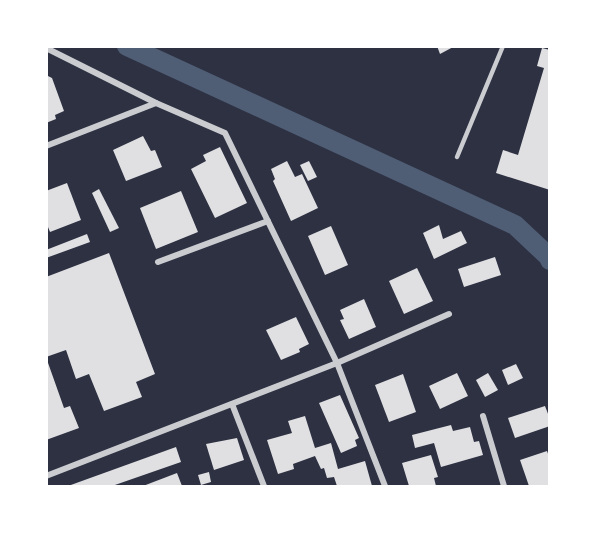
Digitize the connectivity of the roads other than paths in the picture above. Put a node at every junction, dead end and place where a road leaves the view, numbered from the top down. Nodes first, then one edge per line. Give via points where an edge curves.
1 (503, 46) edge
2 (46, 48) edge
3 (156, 103) junction
4 (46, 146) edge
5 (458, 157) dead end
6 (268, 221) junction
7 (159, 262) dead end
8 (449, 314) dead end
9 (337, 363) junction
10 (232, 404) junction
11 (483, 416) dead end
12 (46, 476) edge
13 (264, 486) edge
14 (385, 486) edge
15 (504, 486) edge

1 - 5 lane
2 - 3 street
3 - 4 street
3 - 6 street via 225,133
6 - 7 street
6 - 9 street
8 - 9 street
9 - 10 street
9 - 14 street
10 - 12 street
10 - 13 street
11 - 15 street

